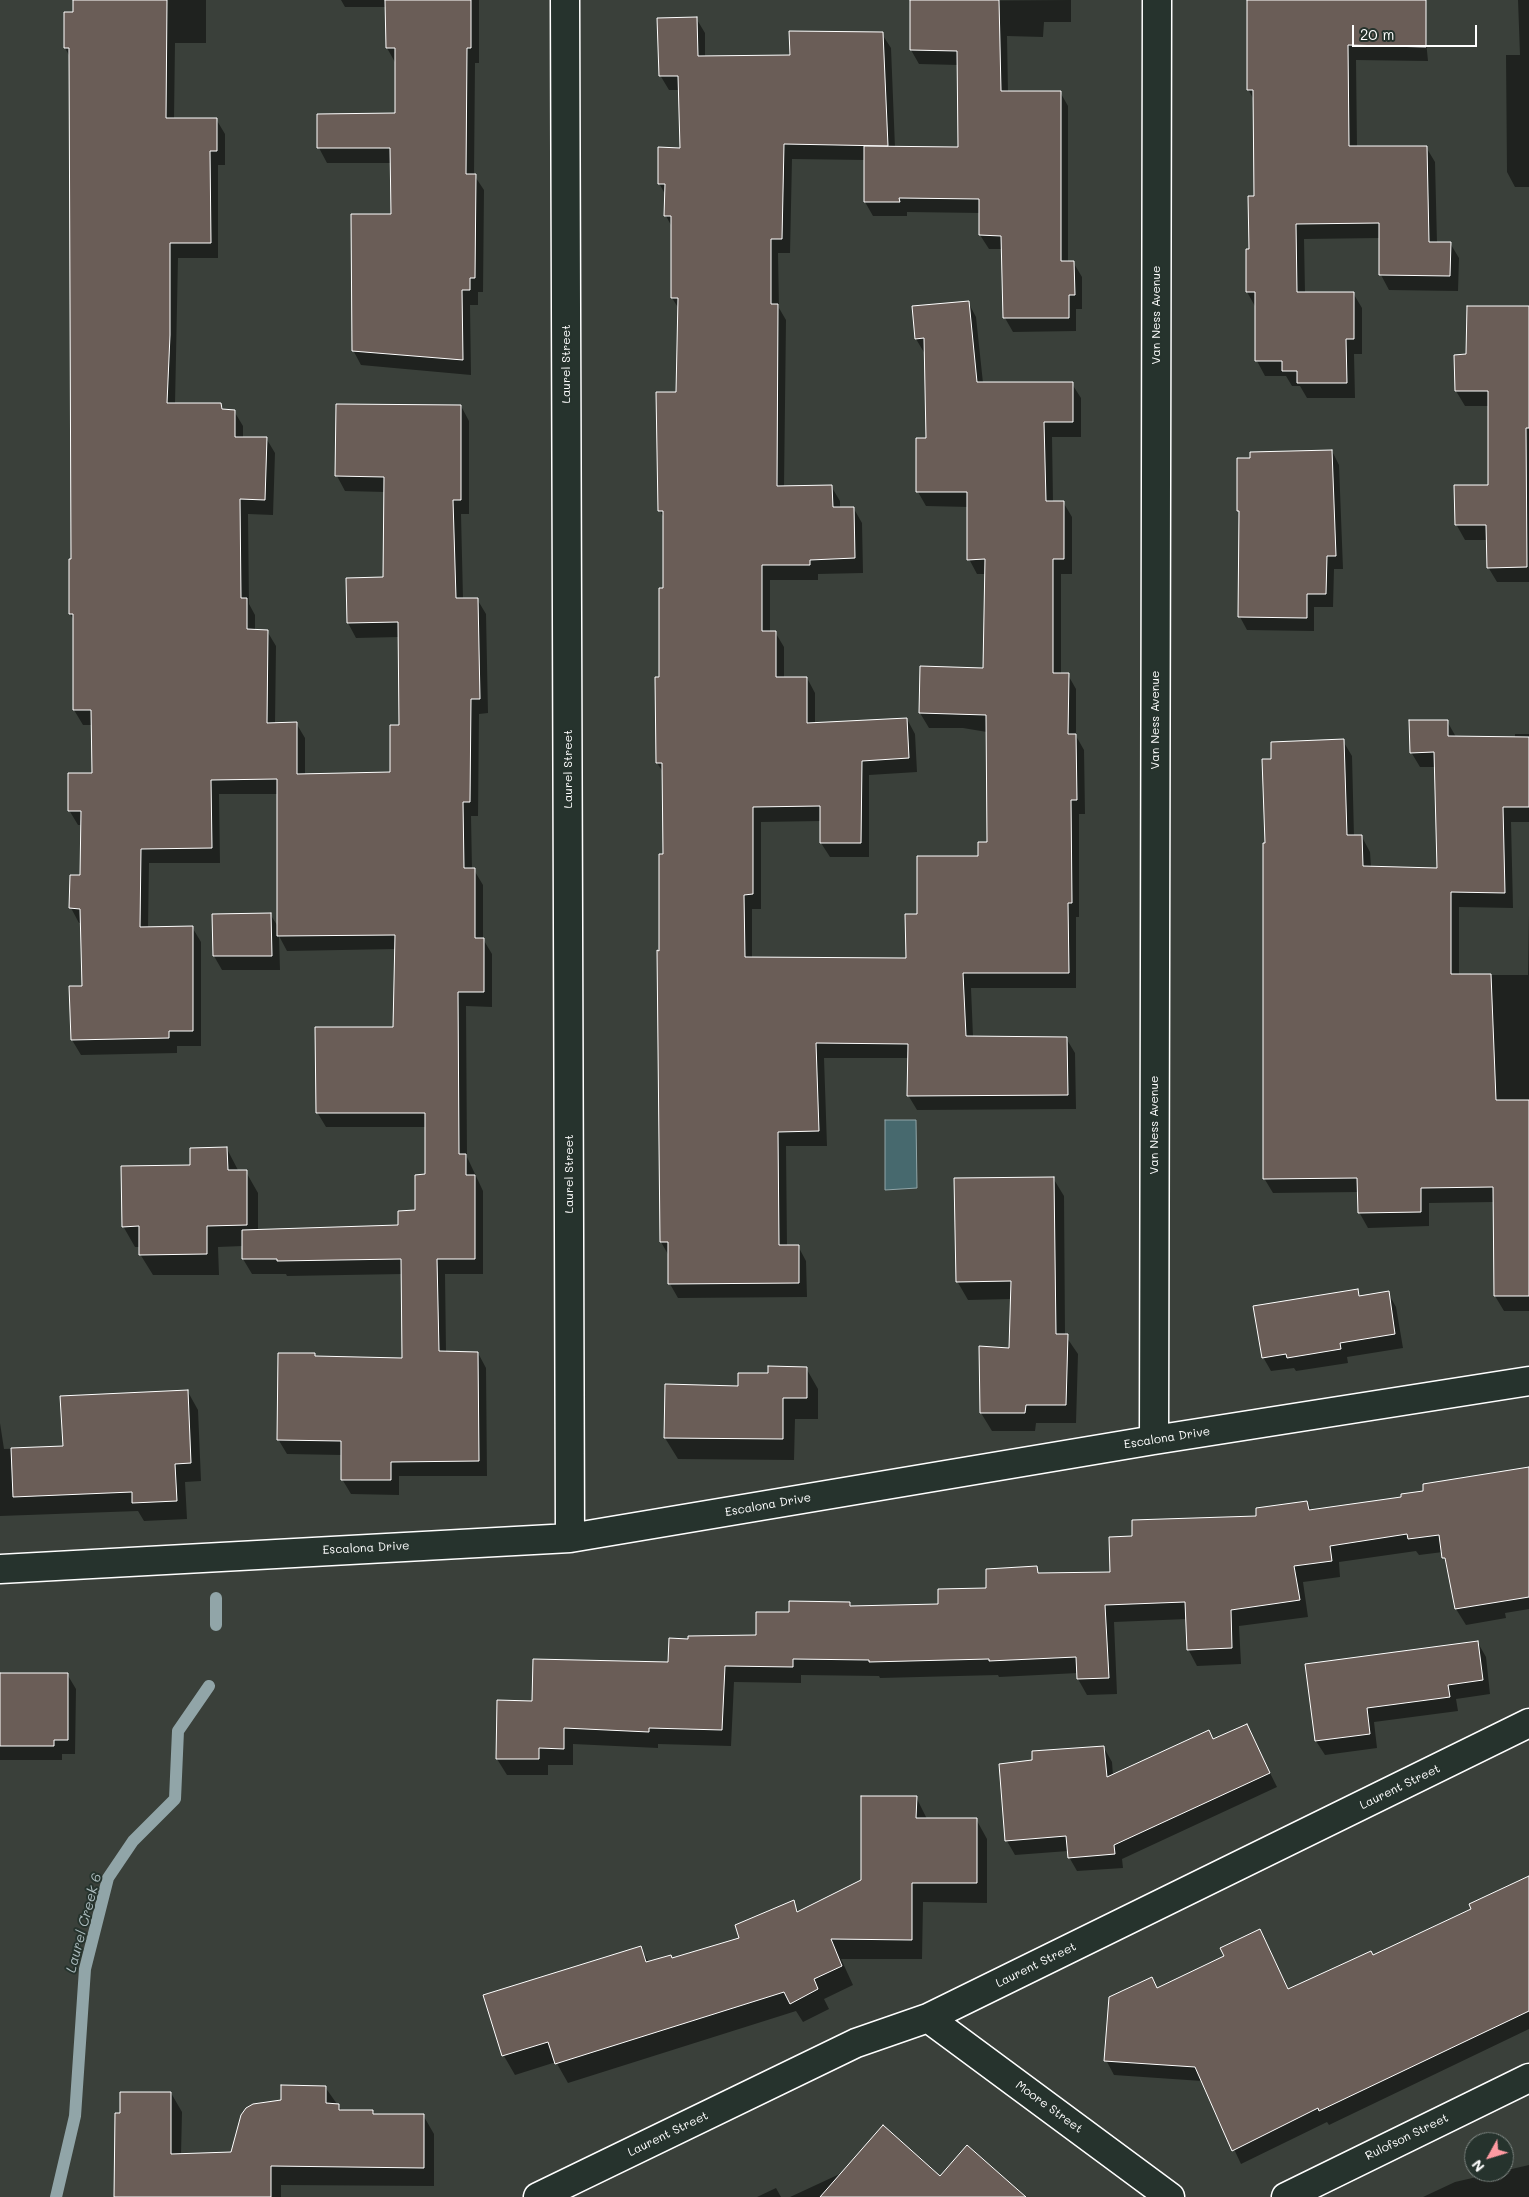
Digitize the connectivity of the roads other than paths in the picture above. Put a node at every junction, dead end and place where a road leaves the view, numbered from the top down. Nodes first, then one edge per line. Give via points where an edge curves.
1 (565, 0) edge
2 (1157, 0) edge
3 (1529, 1381) edge
4 (1154, 1440) junction
5 (570, 1538) junction
6 (0, 1569) edge
7 (1529, 1723) edge
8 (928, 2018) junction
9 (1529, 2078) edge
10 (538, 2197) edge
11 (1170, 2197) edge
12 (1286, 2197) edge

1 - 5 street, Laurel Street
2 - 4 street, Van Ness Avenue
3 - 4 street, Escalona Drive
4 - 5 street, Escalona Drive
5 - 6 street, Escalona Drive
7 - 8 street, Laurent Street
8 - 10 street, Laurent Street via 856,2043
8 - 11 street, Moore Street
9 - 12 street, Rulofson Street

